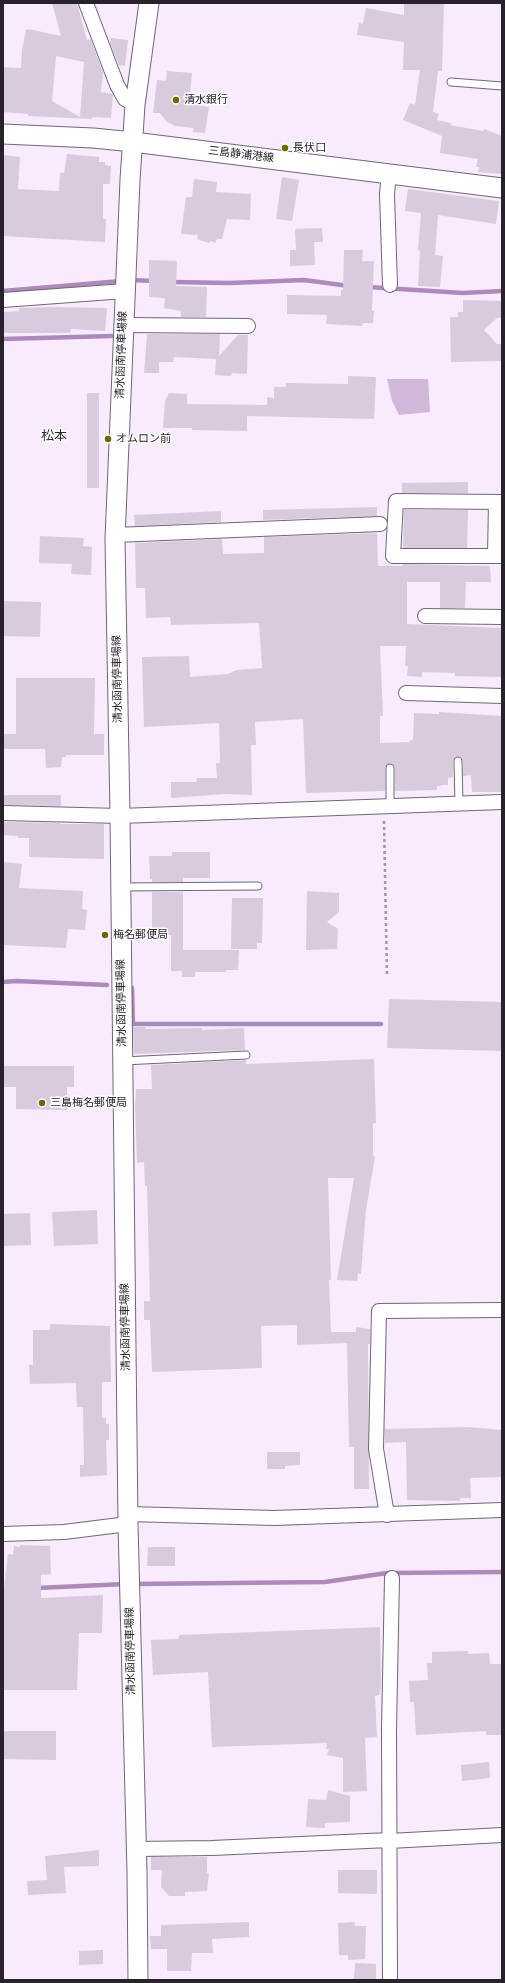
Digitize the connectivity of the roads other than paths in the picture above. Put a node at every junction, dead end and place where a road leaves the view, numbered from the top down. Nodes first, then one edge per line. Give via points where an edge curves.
1 (86, 3) edge
2 (149, 3) edge
3 (451, 82) dead end
4 (502, 86) edge
5 (135, 105) junction
6 (3, 134) edge
7 (133, 142) junction
8 (389, 173) junction
9 (502, 188) edge
10 (390, 285) dead end
11 (125, 291) junction
12 (3, 300) edge
13 (123, 325) junction
14 (248, 326) dead end
15 (499, 502) edge
16 (380, 524) dead end
17 (115, 535) junction
18 (498, 556) edge
19 (425, 616) dead end
20 (502, 617) edge
21 (406, 693) dead end
22 (502, 696) edge
23 (458, 761) dead end
24 (390, 768) dead end
25 (502, 802) edge
26 (459, 804) junction
27 (387, 806) junction
28 (3, 813) edge
29 (120, 816) junction
30 (258, 886) dead end
31 (121, 887) junction
32 (246, 1054) dead end
33 (123, 1061) junction
34 (502, 1310) edge
35 (502, 1510) edge
36 (387, 1515) junction
37 (128, 1519) junction
38 (3, 1534) edge
39 (392, 1578) dead end
40 (502, 1835) edge
41 (389, 1841) junction
42 (136, 1849) junction
43 (138, 1980) edge
44 (390, 1980) edge

1 - 5 street via 121,94
2 - 5 main road, 清水函南停車場線
3 - 4 lane
5 - 7 main road, 清水函南停車場線
6 - 7 main road, 三島静浦港線
7 - 8 main road, 三島静浦港線
7 - 11 main road, 清水函南停車場線
8 - 9 main road, 三島静浦港線
8 - 10 street via 387,194
11 - 12 street
11 - 13 main road, 清水函南停車場線
13 - 14 street
13 - 17 main road, 清水函南停車場線
15 - 18 street
15 - 18 street via 396,501 393,556
16 - 17 street
17 - 29 main road, 清水函南停車場線
19 - 20 street
21 - 22 street
23 - 26 lane
24 - 27 lane
25 - 26 street
26 - 27 street
27 - 29 street
28 - 29 street
29 - 31 main road, 清水函南停車場線
30 - 31 lane
31 - 33 main road, 清水函南停車場線
32 - 33 lane
33 - 37 main road, 清水函南停車場線
34 - 36 street via 379,1311 376,1449
35 - 36 street
36 - 37 street
37 - 38 street via 64,1532
37 - 42 main road, 清水函南停車場線
39 - 41 street
40 - 41 street
41 - 42 street
41 - 44 street
42 - 43 main road, 清水函南停車場線

